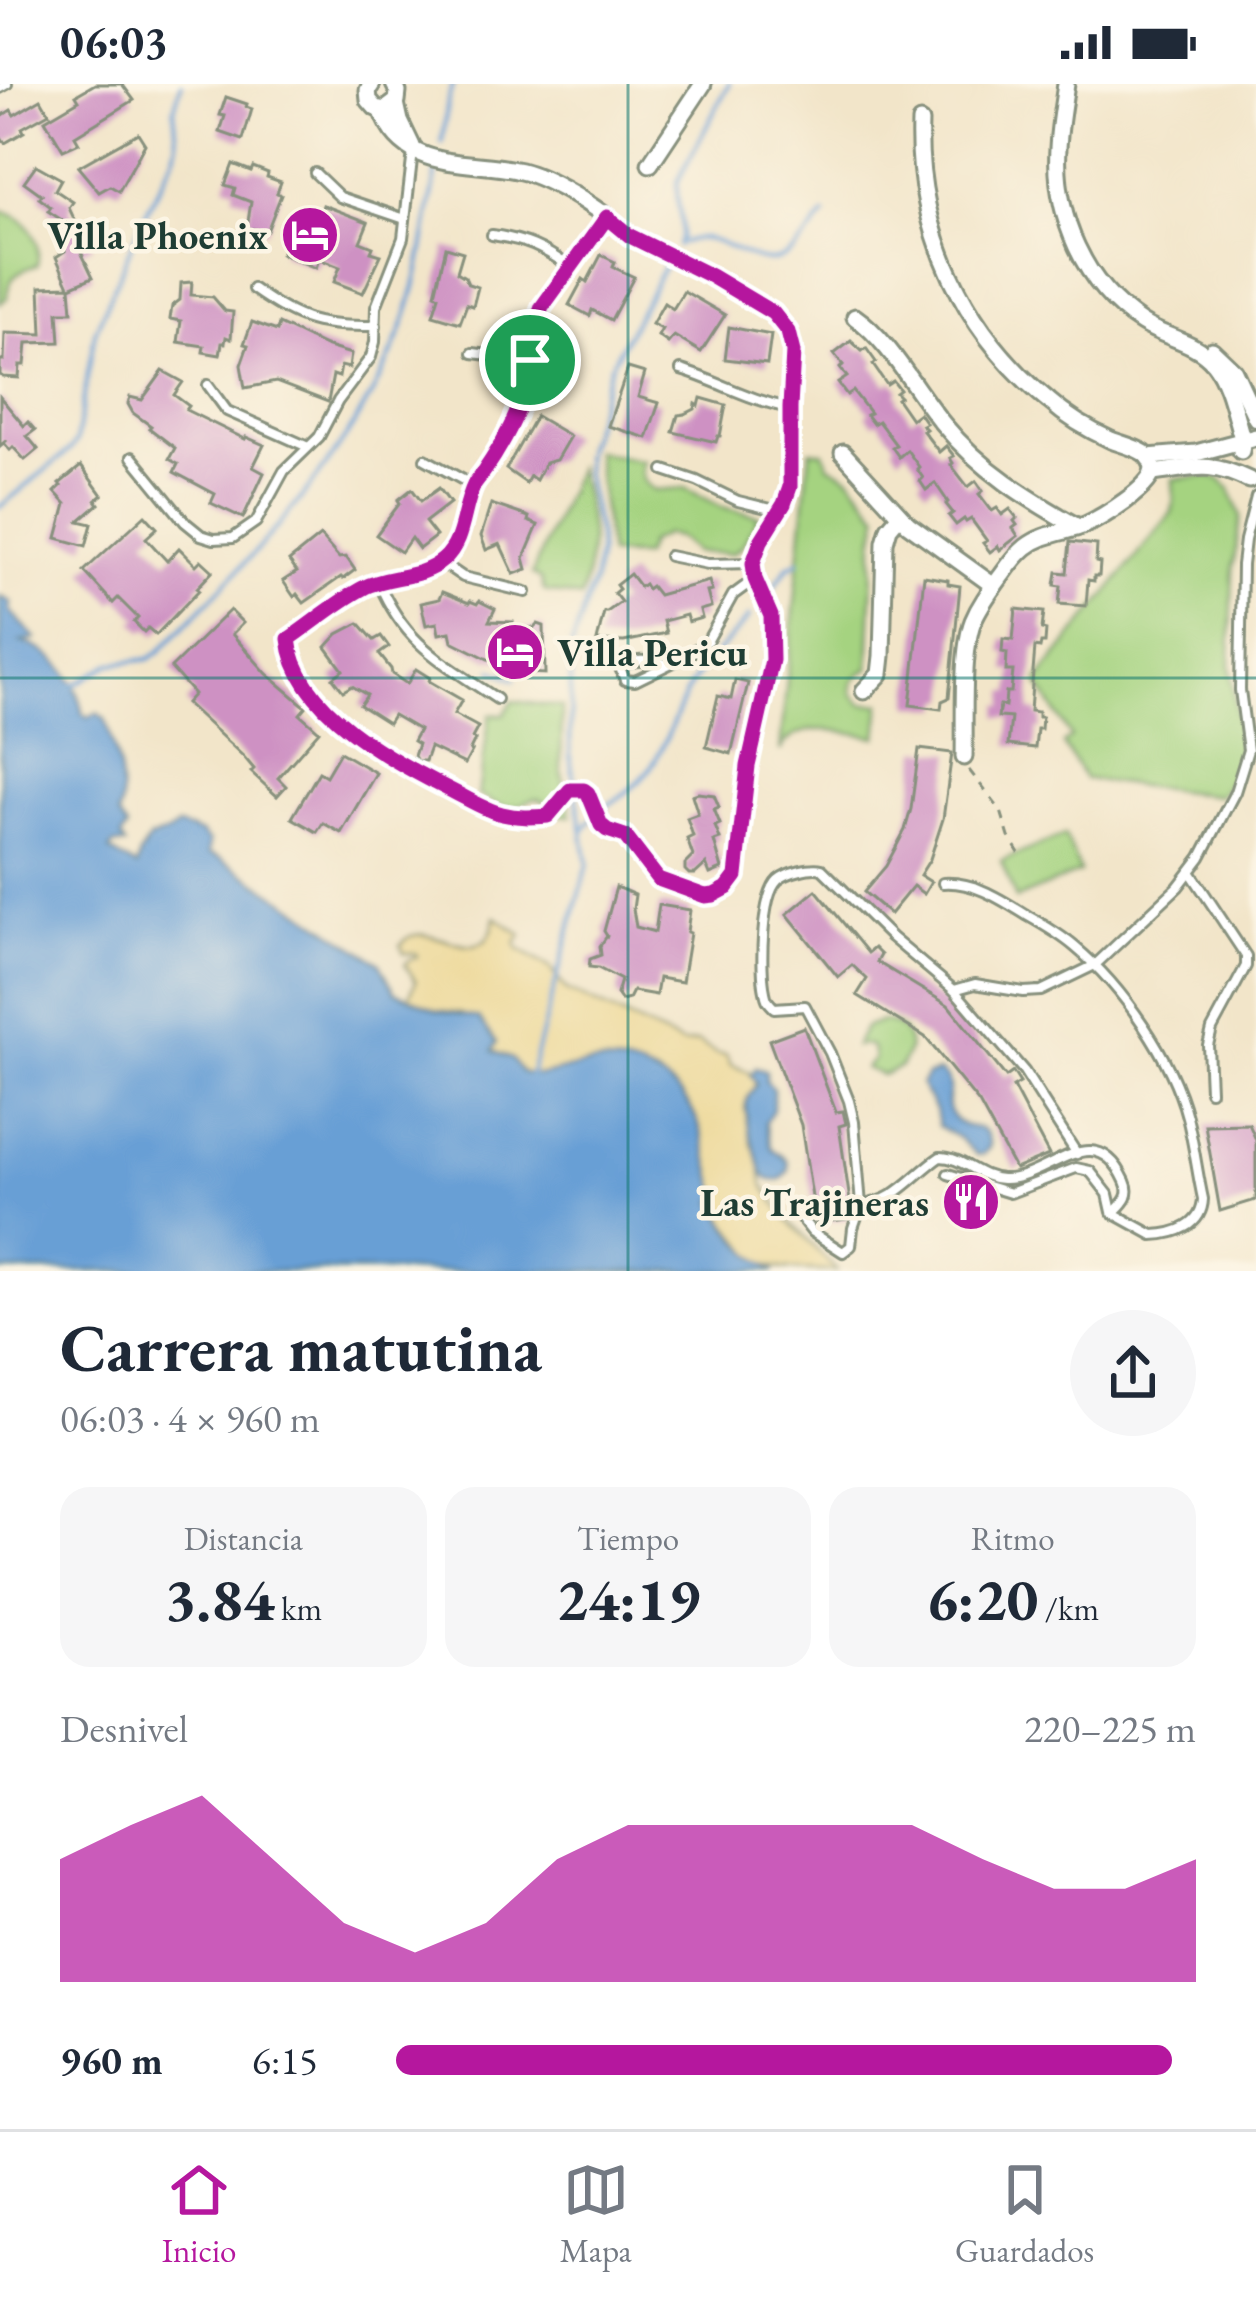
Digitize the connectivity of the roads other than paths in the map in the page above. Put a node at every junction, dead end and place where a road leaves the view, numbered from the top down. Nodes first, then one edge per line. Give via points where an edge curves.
1 (372, 84) edge
2 (394, 84) edge
3 (704, 84) edge
4 (1066, 84) edge
5 (388, 106) junction
6 (920, 122) dead end
7 (413, 149) junction
8 (650, 164) dead end
9 (315, 173) dead end
10 (607, 217) junction
11 (405, 219) junction
12 (492, 236) dead end
13 (570, 267) junction
14 (253, 290) dead end
15 (855, 317) dead end
16 (376, 326) junction
17 (1186, 343) junction
18 (473, 353) dead end
19 (530, 360) junction
20 (681, 370) dead end
21 (208, 386) dead end
22 (790, 408) junction
23 (1256, 418) edge
24 (1246, 443) edge
25 (308, 447) junction
26 (843, 453) dead end
27 (132, 457) dead end
28 (425, 459) dead end
29 (1150, 465) junction
30 (664, 470) dead end
31 (1253, 482) edge
32 (474, 485) junction
33 (1256, 497) edge
34 (779, 511) junction
35 (899, 515) junction
36 (1078, 527) junction
37 (669, 556) dead end
38 (441, 562) junction
39 (753, 563) junction
40 (755, 579) junction
41 (379, 583) junction
42 (994, 586) junction
43 (526, 592) dead end
44 (667, 664) junction
45 (865, 691) dead end
46 (497, 699) dead end
47 (964, 757) road end
48 (548, 816) road end
49 (642, 855) road end
50 (1191, 873) junction
51 (943, 884) dead end
52 (1095, 965) junction
53 (954, 990) junction
54 (1210, 1091) dead end
55 (1077, 1154) junction
56 (948, 1174) dead end
57 (862, 1204) junction
58 (1113, 1213) junction
59 (798, 1214) dead end

1 - 5 street via 369,100
2 - 5 street
3 - 8 street
4 - 17 street via 1058,179 1071,235 1124,309
5 - 7 street via 390,130
6 - 29 street via 928,214 972,313 1049,402
7 - 10 street via 450,163 520,170
7 - 11 lane
9 - 11 lane via 340,197
10 - 13 lane
10 - 22 lane via 773,313 793,352
11 - 16 lane
12 - 13 lane via 544,248
13 - 19 lane via 542,307
14 - 16 lane via 315,323
15 - 36 street via 975,458
16 - 25 lane via 371,357
17 - 23 street via 1229,365
17 - 24 street via 1218,369
18 - 19 lane
19 - 32 lane via 521,403
20 - 22 lane
21 - 25 lane via 227,410
22 - 34 lane via 790,487
24 - 29 street
24 - 31 street via 1239,465
25 - 27 lane via 284,471 256,522 218,539 192,529
26 - 35 street
28 - 32 lane
29 - 31 street via 1218,466
29 - 36 street via 1146,485
30 - 34 lane
32 - 38 lane via 460,534
33 - 50 lane via 1242,565 1247,758
34 - 39 lane
35 - 42 street
35 - 45 street via 885,542 880,674
36 - 42 street via 1030,544
37 - 39 lane
38 - 41 lane
38 - 43 lane via 463,577
39 - 40 lane
40 - 44 lane via 733,595 708,640
40 - 49 lane via 771,616 772,660 748,766 736,876 705,896 658,879
41 - 46 lane via 416,642
41 - 48 lane via 289,639 295,668 336,718 403,765 496,812
42 - 47 street via 969,635
44 - 44 lane via 638,660 620,674 635,681
50 - 52 lane
50 - 54 lane via 1246,956 1208,1045
51 - 52 lane via 993,896
52 - 53 lane via 1041,991 975,984
52 - 58 lane via 1172,1076 1204,1203 1194,1222 1160,1235
53 - 55 lane via 1024,1070
53 - 57 lane via 822,869 775,885 764,932 765,996 774,1008 805,1006 830,1053 849,1101
55 - 57 lane via 1006,1180 940,1157 893,1196
55 - 58 lane via 1106,1154 1118,1170 1128,1192
56 - 58 lane via 1010,1193 1076,1168 1090,1172
57 - 59 lane via 843,1252

